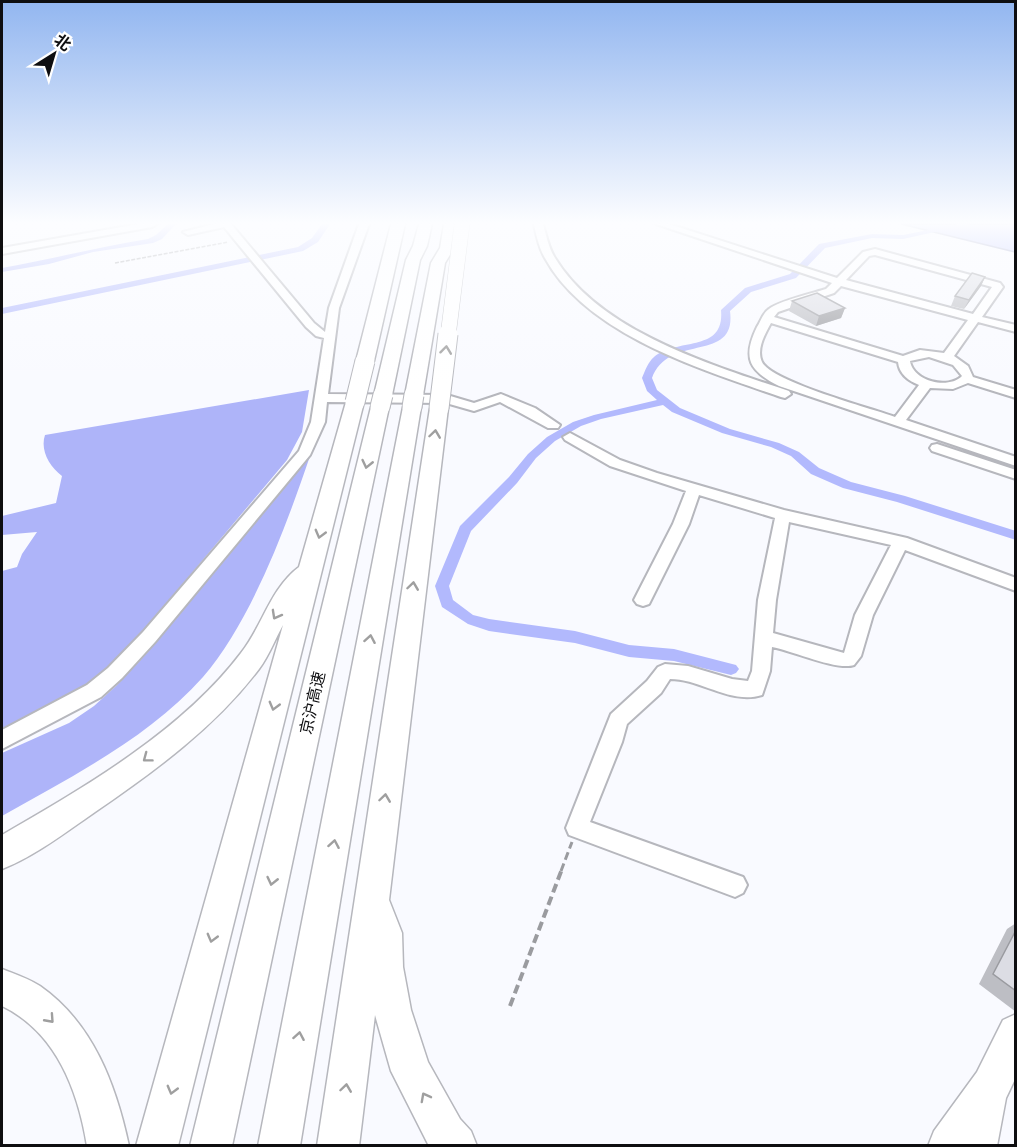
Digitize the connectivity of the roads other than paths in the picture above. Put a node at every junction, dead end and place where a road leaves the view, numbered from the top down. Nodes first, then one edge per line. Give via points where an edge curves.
1 (269, 278) edge
2 (345, 278) edge
3 (385, 278) edge
4 (409, 278) edge
5 (435, 278) edge
6 (455, 278) edge
7 (563, 278) edge
8 (825, 278) edge
9 (844, 278) edge
10 (969, 278) edge
11 (840, 282) junction
12 (767, 318) junction
13 (975, 318) junction
14 (1016, 329) edge
15 (330, 336) junction
16 (946, 358) junction
17 (904, 360) junction
18 (967, 380) junction
19 (927, 383) junction
20 (1016, 394) edge
21 (321, 398) junction
22 (898, 422) junction
23 (553, 425) dead end
24 (570, 437) dead end
25 (1016, 462) edge
26 (1016, 475) edge
27 (694, 490) junction
28 (783, 515) junction
29 (901, 542) junction
30 (311, 569) junction
31 (1016, 585) edge
32 (643, 600) dead end
33 (763, 638) junction
34 (2, 741) edge
35 (2, 853) edge
36 (735, 885) dead end
37 (371, 897) junction
38 (2, 987) edge
39 (1016, 1033) edge
40 (991, 1086) junction
41 (108, 1146) edge
42 (157, 1146) edge
43 (211, 1146) edge
44 (279, 1146) edge
45 (338, 1146) edge
46 (456, 1146) edge
47 (949, 1146) edge
48 (975, 1146) edge

1 - 15 street via 310,325 320,334
2 - 15 street via 334,308
3 -> 30 highway, bridge
4 -> 43 highway, 京沪高速
44 -> 5 highway
37 -> 6 highway, bridge
7 - 26 street via 606,315 679,355
8 - 11 street
9 - 11 street
10 - 13 street via 998,288
11 - 12 street via 824,294 774,310
11 - 13 street
12 - 17 street
12 - 22 street via 753,352 755,361 770,377
13 - 14 street
13 - 16 street
15 - 21 street
16 - 17 street via 920,354
16 - 18 street via 962,366
17 - 19 street via 906,371
18 - 19 street via 954,386
18 - 20 street
19 - 22 street
21 - 23 street via 447,399 474,407 501,399
21 - 34 street via 318,422 305,452 149,637 94,691
22 - 25 street
24 - 27 street via 615,463
27 - 28 street
27 - 32 street
28 - 29 street
28 - 33 street
29 - 31 street
29 - 33 street via 864,615 848,660
30 -> 35 highway via 289,590 251,660 172,740 62,817
30 -> 42 highway
33 - 36 street via 761,671 755,689 665,672 643,698 622,714 578,828
45 -> 37 highway
46 -> 37 highway via 445,1134 411,1071 392,1010 384,933
38 -> 41 highway via 45,1012 68,1040 89,1077
39 - 40 highway
40 - 47 highway
40 - 48 highway

